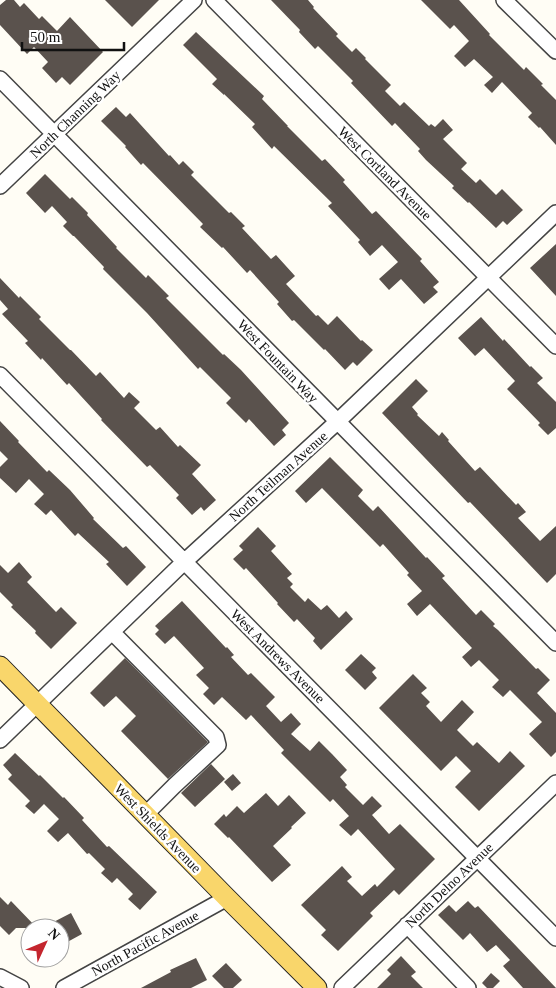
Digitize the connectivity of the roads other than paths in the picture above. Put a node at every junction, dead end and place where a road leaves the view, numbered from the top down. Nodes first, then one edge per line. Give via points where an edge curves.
1 (194, 0) edge
2 (214, 0) edge
3 (504, 0) edge
4 (556, 51) edge
5 (0, 79) edge
6 (54, 134) junction
7 (0, 186) edge
8 (556, 213) edge
9 (488, 277) junction
10 (556, 346) edge
11 (0, 375) edge
12 (337, 422) junction
13 (184, 562) junction
14 (112, 632) junction
15 (556, 643) edge
16 (0, 666) edge
17 (38, 705) junction
18 (0, 740) edge
19 (555, 787) edge
20 (145, 815) junction
21 (477, 858) junction
22 (226, 898) junction
23 (407, 925) junction
24 (556, 938) edge
25 (0, 977) edge
26 (21, 988) edge
27 (64, 988) edge
28 (317, 988) edge
29 (342, 988) edge
30 (468, 988) edge

1 - 6 street, North Channing Way
2 - 9 street, West Cortland Avenue
3 - 4 street
5 - 6 street, West Fountain Way
6 - 7 street, North Channing Way
6 - 12 street, West Fountain Way
8 - 9 street, North Teilman Avenue
9 - 10 street, West Cortland Avenue
9 - 12 street, North Teilman Avenue
11 - 13 street, West Andrews Avenue
12 - 13 street, North Teilman Avenue
12 - 15 street, West Fountain Way
13 - 14 street, North Teilman Avenue
13 - 21 street, West Andrews Avenue
14 - 17 street, North Teilman Avenue
14 - 20 street via 216,737 218,745
16 - 17 main road, West Shields Avenue
17 - 18 street, North Teilman Avenue
17 - 20 main road, West Shields Avenue
19 - 21 street, North Delno Avenue
20 - 22 main road, West Shields Avenue
21 - 23 street, North Delno Avenue
21 - 24 street, West Andrews Avenue
22 - 27 street, North Pacific Avenue
22 - 28 main road, West Shields Avenue
23 - 29 street, North Delno Avenue
23 - 30 street
25 - 26 street

